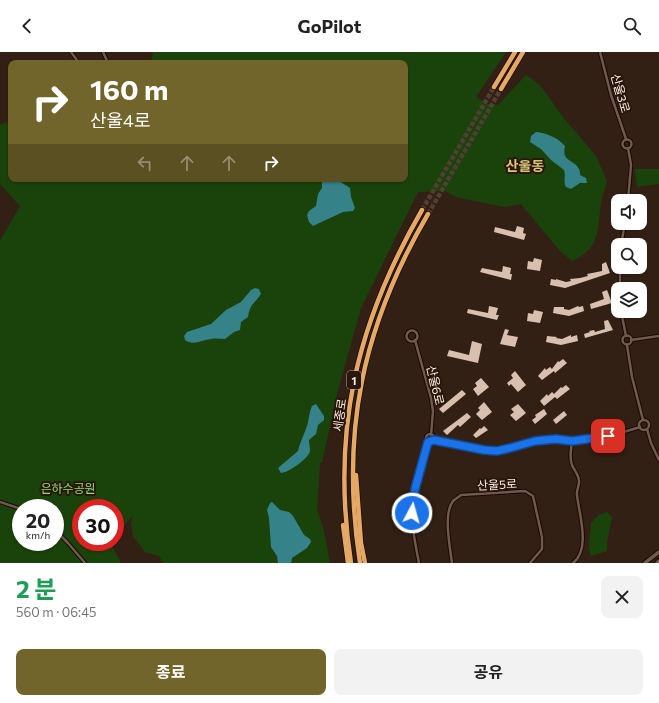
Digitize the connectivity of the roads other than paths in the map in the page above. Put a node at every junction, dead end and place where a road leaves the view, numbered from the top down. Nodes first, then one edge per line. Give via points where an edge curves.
1 (515, 52) edge
2 (523, 52) edge
3 (600, 52) edge
4 (494, 87) tunnel mouth
5 (501, 89) tunnel mouth
6 (626, 139) junction
7 (628, 148) junction
8 (628, 194) edge
9 (422, 210) tunnel mouth
10 (428, 214) tunnel mouth
11 (622, 318) edge
12 (626, 336) junction
13 (659, 336) edge
14 (414, 340) junction
15 (631, 340) junction
16 (627, 345) junction
17 (348, 419) junction
18 (643, 420) junction
19 (355, 421) junction
20 (640, 427) junction
21 (647, 429) junction
22 (431, 435) junction
23 (434, 440) junction
24 (572, 441) junction
25 (428, 442) junction
26 (659, 460) edge
27 (0, 502) edge
28 (12, 506) edge
29 (64, 538) edge
30 (659, 552) edge
31 (85, 563) edge
32 (348, 563) edge
33 (351, 563) edge
34 (360, 563) edge
35 (365, 563) edge
36 (419, 563) edge
37 (452, 563) edge
38 (530, 563) edge
39 (573, 563) edge
40 (645, 563) edge

1 - 4 highway
2 - 5 highway
3 - 6 street, 산울3로
6 - 7 street via 631,142
6 - 7 street via 622,145
7 - 8 street
9 - 17 highway, 세종로 / 1 via 393,263 370,322 354,379
10 - 19 highway, 세종로 / 1 via 400,266 377,323 366,362
11 - 12 street
12 - 15 street
12 - 16 street via 622,341
13 - 15 street
14 - 14 street via 418,336 417,333 409,331 408,339
14 - 22 street, 산울6로 via 431,397
15 - 16 street
16 - 18 street
17 - 32 highway via 342,448 341,479 344,540
17 - 33 highway, 세종로 / 1 via 344,452 344,506
18 - 20 street
18 - 21 street via 649,423
19 - 34 highway, 세종로 / 1 via 352,454 353,508
19 - 35 highway via 357,500
20 - 21 street via 643,430
20 - 24 street via 618,434
21 - 26 street
22 - 23 street
22 - 25 street, 산울6로 via 426,438
23 - 24 street via 497,451 535,441
23 - 25 street
24 - 39 street via 571,460 579,481 576,492 583,531 578,559
25 - 36 street via 415,489 412,513
27 - 28 street
29 - 31 street
30 - 40 main road
37 - 38 street, 산울5로 via 448,528 449,510 453,500 461,495 525,491 533,496 542,537 542,550

